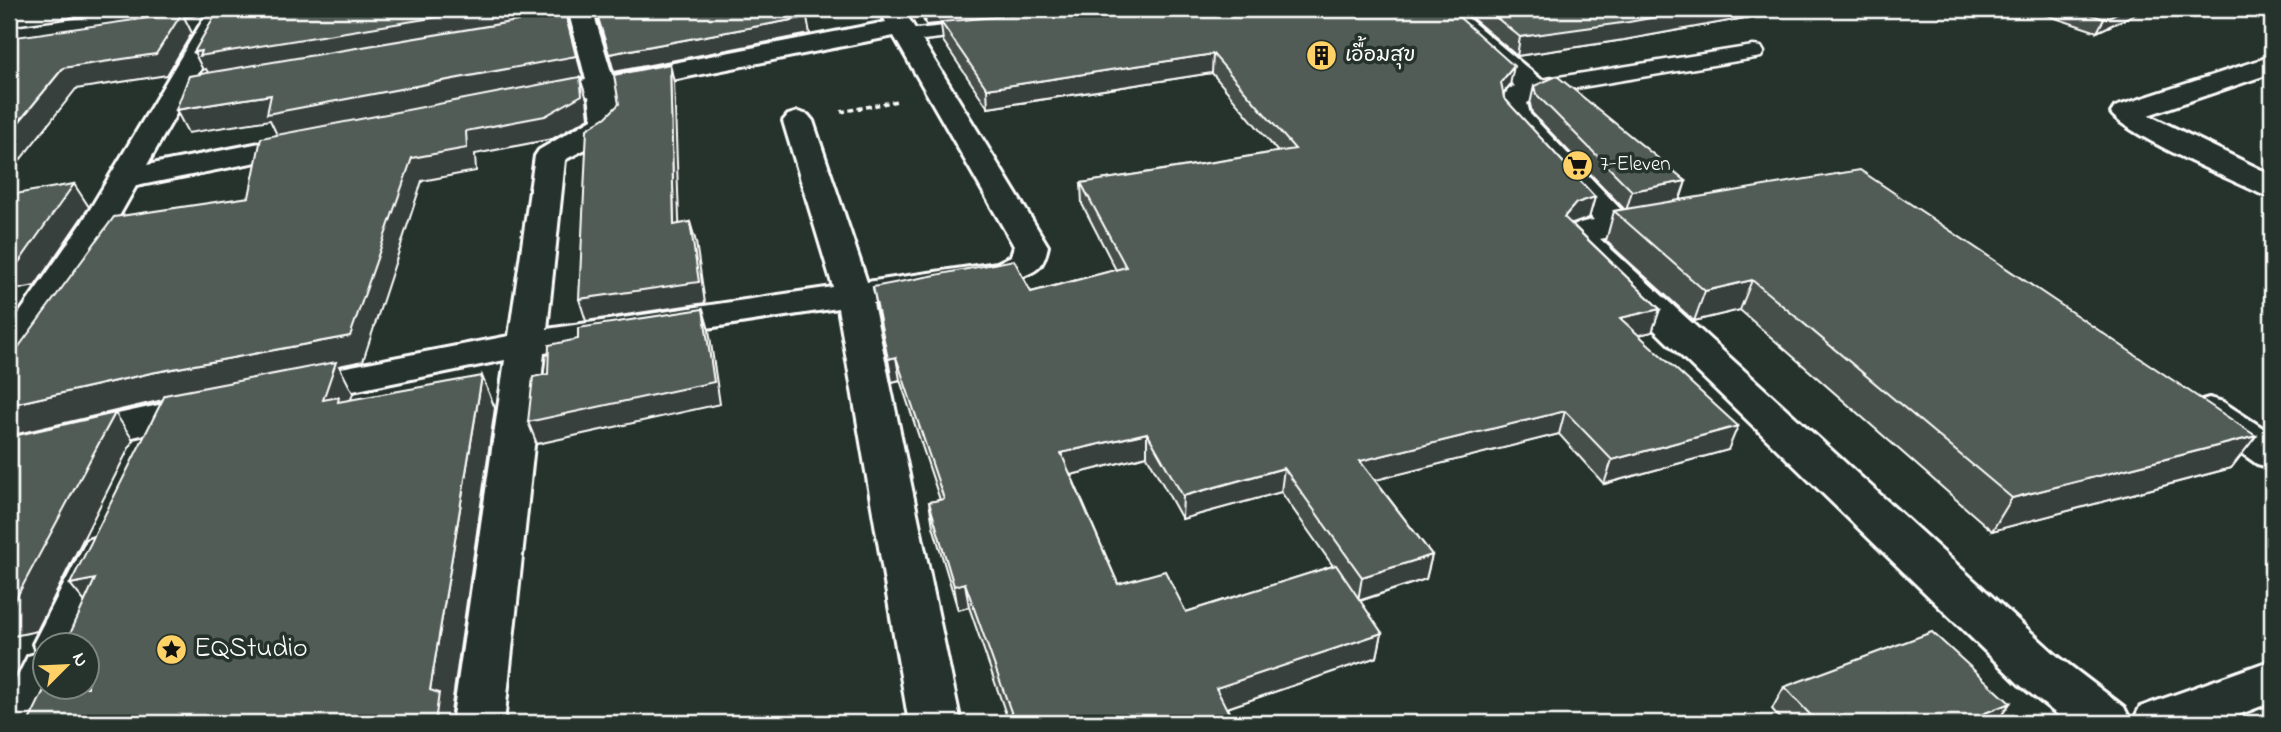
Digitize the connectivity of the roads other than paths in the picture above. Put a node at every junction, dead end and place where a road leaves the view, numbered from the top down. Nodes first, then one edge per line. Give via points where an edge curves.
1 (1442, 9) edge
2 (215, 13) edge
3 (582, 18) edge
4 (899, 24) edge
5 (998, 27) edge
6 (9, 34) edge
7 (9, 51) edge
8 (1753, 52) dead end
9 (2272, 64) edge
10 (257, 77) edge
11 (601, 85) junction
12 (1534, 88) junction
13 (175, 91) junction
14 (506, 104) edge
15 (798, 121) road end
16 (342, 136) edge
17 (123, 179) junction
18 (2272, 187) edge
19 (1686, 213) edge
20 (1618, 226) junction
21 (853, 293) junction
22 (525, 344) junction
23 (9, 355) edge
24 (2182, 393) edge
25 (169, 415) junction
26 (9, 452) edge
27 (2272, 454) edge
28 (145, 463) edge
29 (122, 512) edge
30 (65, 630) edge
31 (2272, 681) edge
32 (32, 699) edge
33 (20, 723) edge
34 (478, 723) edge
35 (935, 723) edge
36 (2106, 723) edge
37 (2158, 723) edge

1 - 12 street
2 - 6 lane
2 - 7 street
2 - 13 street
3 - 11 street
4 - 5 lane
4 - 11 street
4 - 21 street via 1031,246 1027,262 1004,272
8 - 12 lane
9 - 18 street via 2125,113
10 - 13 street
11 - 14 street
11 - 22 street via 607,121 600,130 550,156
12 - 20 street via 1513,103 1516,116
13 - 17 street
15 - 21 street
16 - 17 street
17 - 23 street
19 - 20 street
20 - 36 street via 1577,237 2038,670
21 - 22 street
21 - 35 street
22 - 25 street
22 - 34 street
24 - 27 street
25 - 26 street
25 - 28 street
29 - 30 street
31 - 37 street
32 - 33 street

